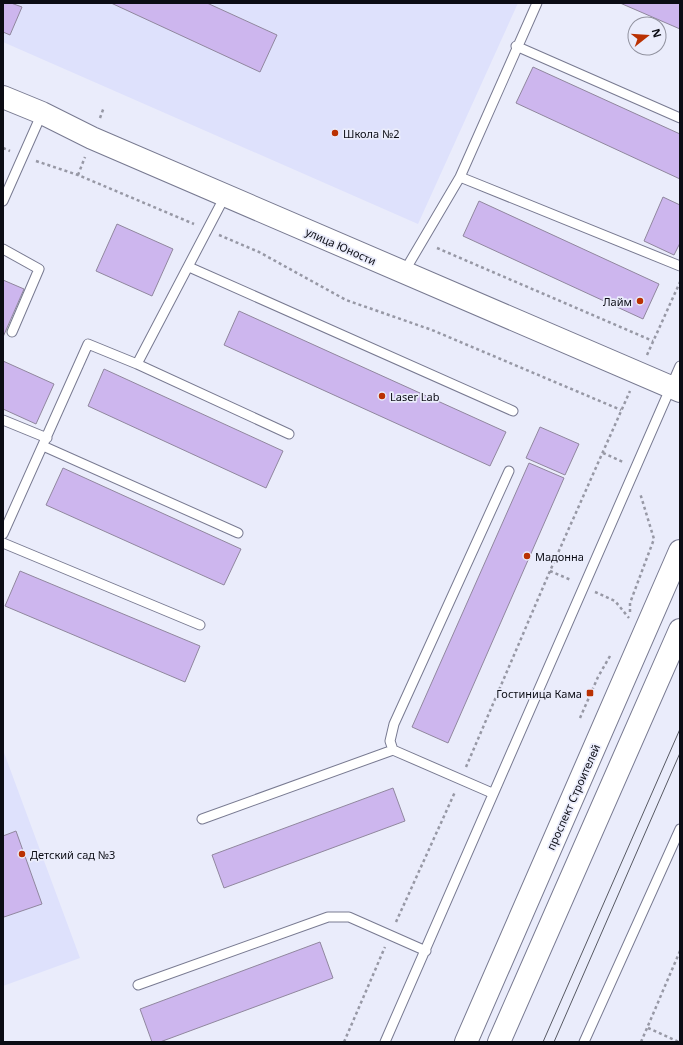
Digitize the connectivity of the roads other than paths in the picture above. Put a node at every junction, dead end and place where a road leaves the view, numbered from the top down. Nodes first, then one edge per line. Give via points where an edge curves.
1 (537, 3) edge
2 (516, 46) junction
3 (3, 97) edge
4 (42, 113) junction
5 (680, 118) edge
6 (460, 177) junction
7 (225, 196) junction
8 (3, 202) edge
9 (3, 249) edge
10 (189, 266) junction
11 (680, 266) edge
12 (403, 273) junction
13 (12, 332) dead end
14 (137, 364) junction
15 (680, 366) edge
16 (675, 389) edge
17 (513, 411) dead end
18 (3, 420) edge
19 (288, 434) dead end
20 (45, 442) junction
21 (509, 471) dead end
22 (238, 533) dead end
23 (3, 534) edge
24 (3, 543) edge
25 (680, 551) edge
26 (200, 625) dead end
27 (680, 630) edge
28 (393, 750) junction
29 (492, 793) junction
30 (202, 819) dead end
31 (680, 829) edge
32 (426, 951) junction
33 (138, 985) dead end
34 (385, 1042) edge
35 (466, 1042) edge
36 (499, 1042) edge
37 (584, 1042) edge

1 - 2 lane
2 - 5 lane
2 - 6 lane
3 - 4 main road, улица Юности
4 - 7 main road, улица Юности via 92,138
4 - 8 lane
6 - 11 lane
6 - 12 lane
7 - 10 lane
7 - 12 main road, улица Юности
9 - 13 lane via 39,269
10 - 14 lane
10 - 17 lane
12 - 16 main road, улица Юности
14 - 19 lane
14 - 20 lane via 88,344
15 - 16 lane
16 - 29 lane via 633,473
18 - 20 lane
20 - 22 lane
20 - 23 lane
21 - 28 lane via 394,724 390,741
24 - 26 lane
25 - 35 main road, проспект Строителей
27 - 36 main road
28 - 29 lane
28 - 30 lane
29 - 32 lane
31 - 37 lane
32 - 33 lane via 349,917 328,917
32 - 34 lane

